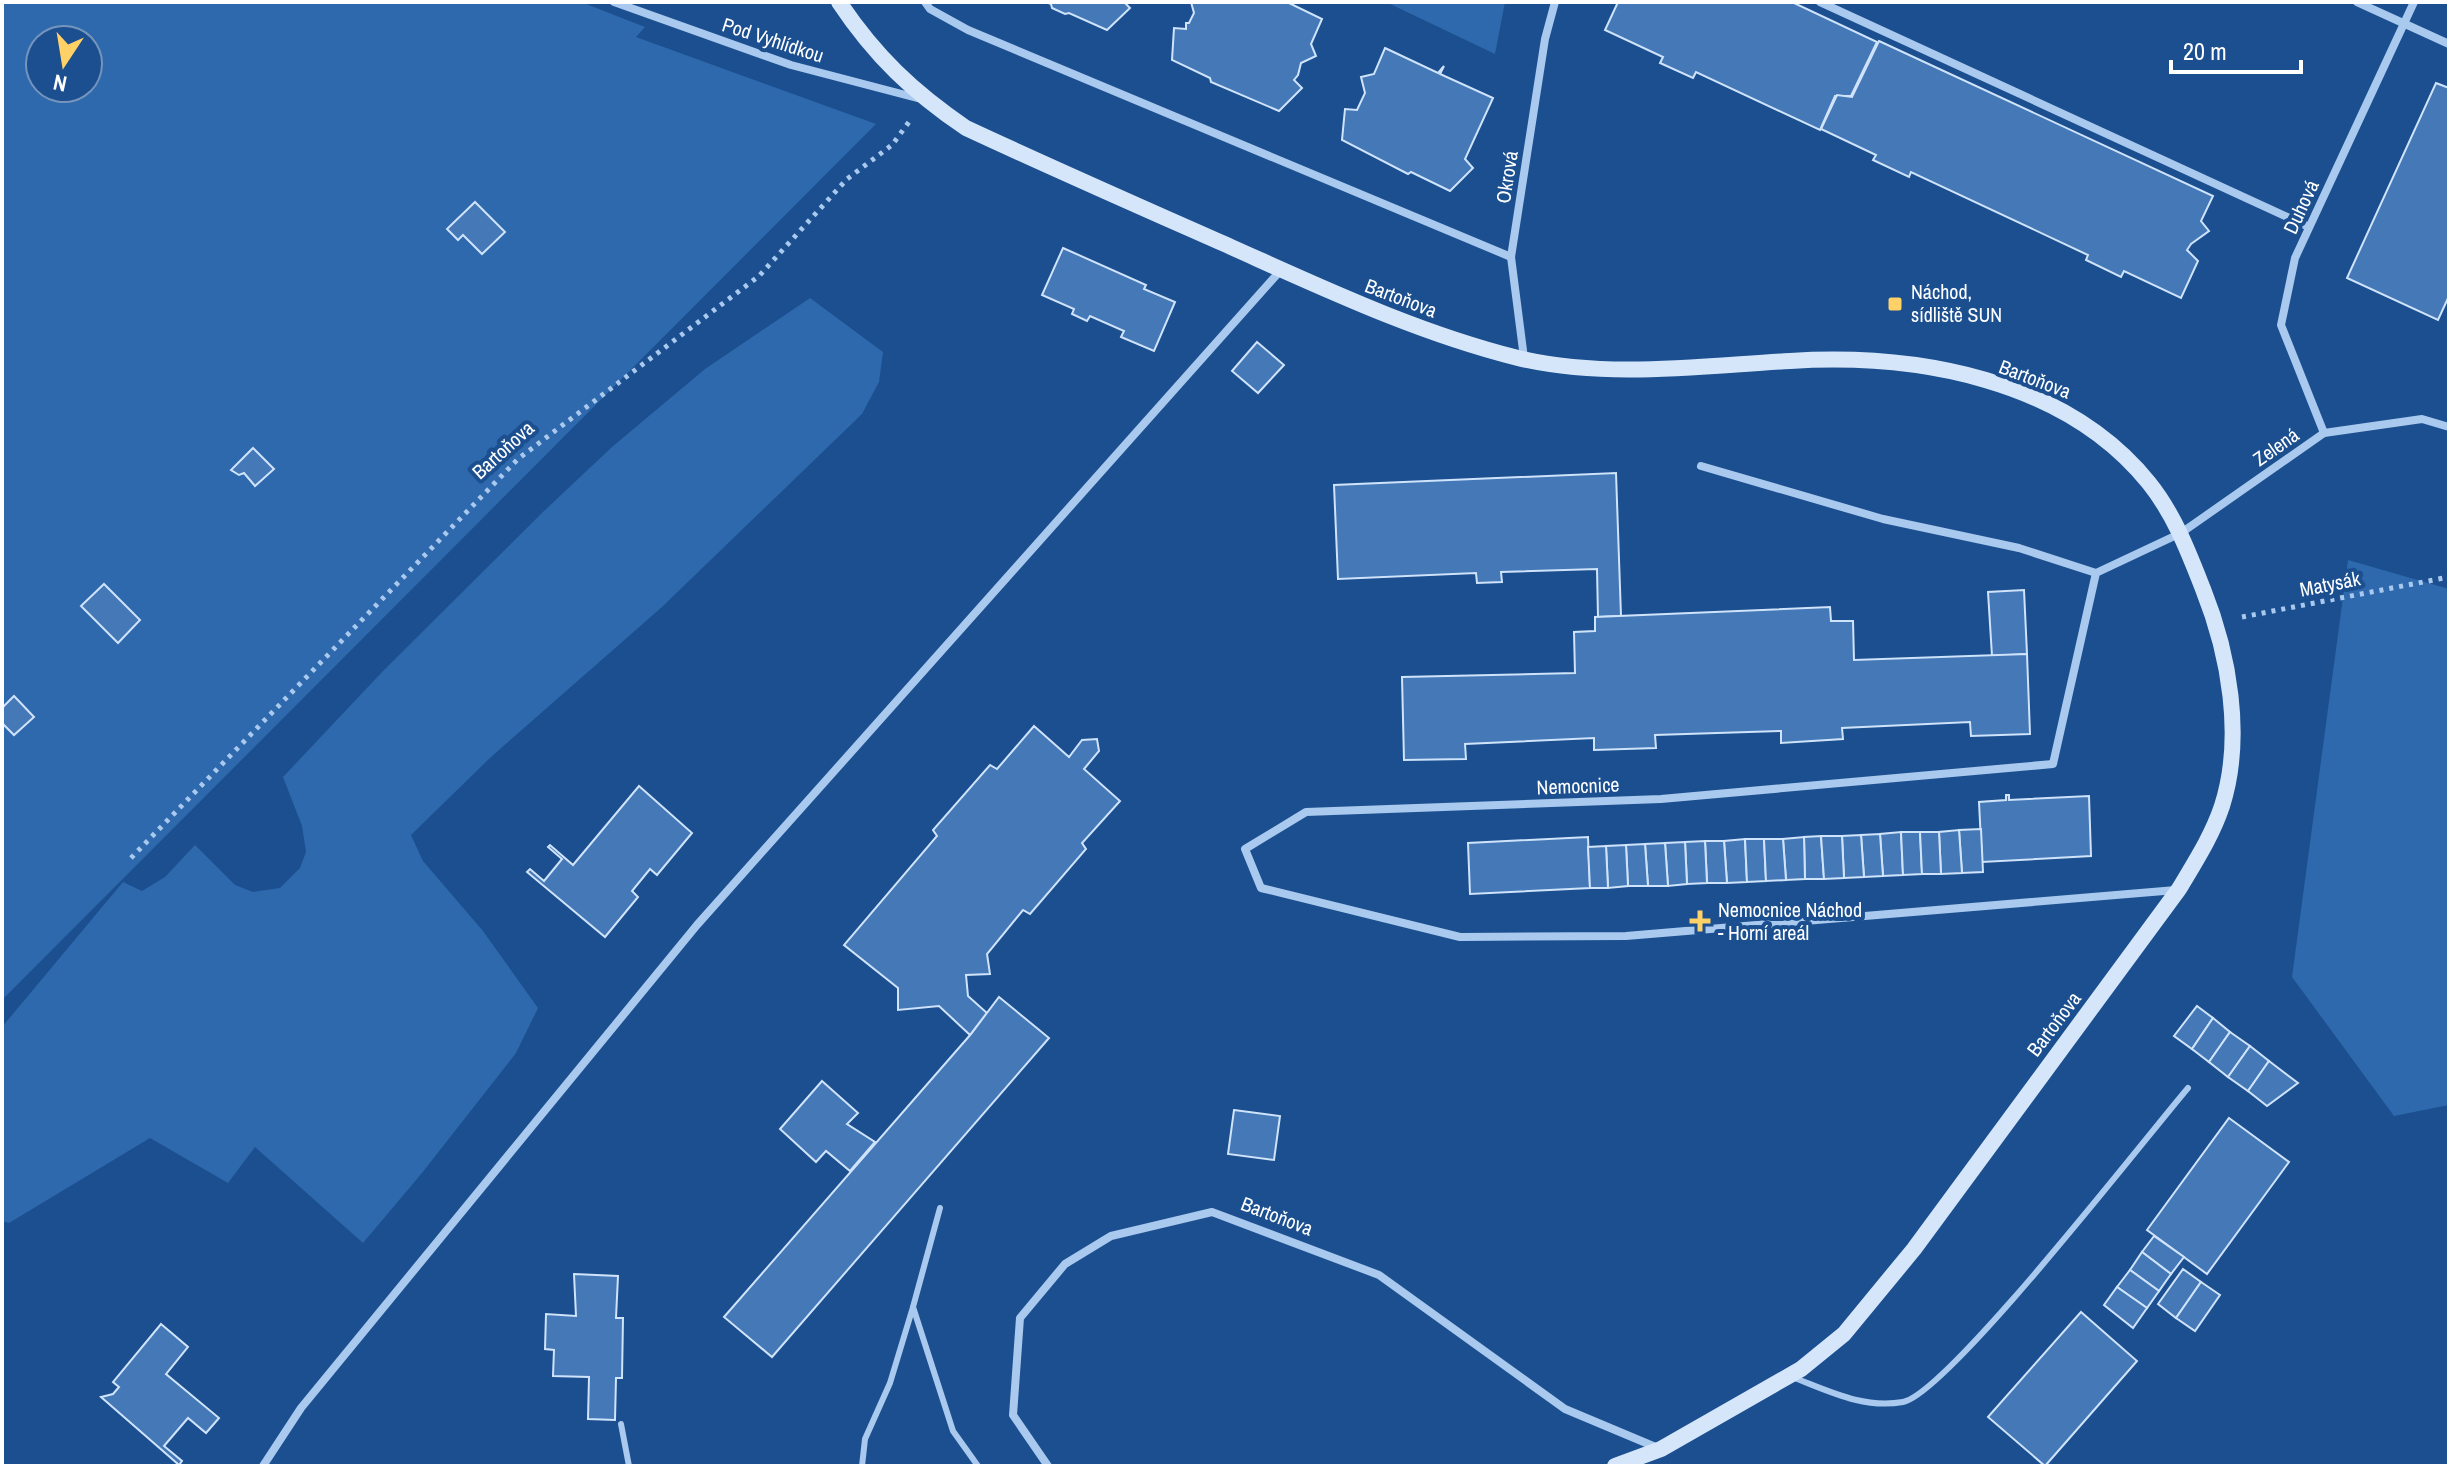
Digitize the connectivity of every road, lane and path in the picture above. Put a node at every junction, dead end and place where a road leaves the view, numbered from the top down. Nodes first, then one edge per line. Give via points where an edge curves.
1 (614, 2) edge
2 (839, 2) edge
3 (925, 2) edge
4 (1555, 2) edge
5 (1820, 2) edge
6 (2357, 2) edge
7 (2414, 2) edge
8 (2404, 24) junction
9 (2449, 44) edge
10 (926, 100) junction
11 (2309, 227) junction
12 (1511, 257) junction
13 (1282, 270) junction
14 (1524, 359) junction
15 (2449, 427) edge
16 (2324, 433) junction
17 (1701, 466) dead end
18 (2181, 533) junction
19 (2096, 573) junction
20 (2449, 577) edge
21 (2217, 622) junction
22 (131, 858) dead end
23 (2179, 889) junction
24 (2188, 1088) dead end
25 (940, 1208) dead end
26 (913, 1307) junction
27 (1789, 1375) junction
28 (621, 1424) dead end
29 (1661, 1449) junction
30 (263, 1466) edge
31 (629, 1466) edge
32 (862, 1466) edge
33 (978, 1466) edge
34 (1048, 1466) edge
35 (1615, 1466) edge

1 - 10 street, Pod Vyhlídkou via 791,65
2 - 10 street, Bartoňova via 896,74
3 - 12 street via 968,30
4 - 12 street, Okrová
5 - 11 street
6 - 8 street
7 - 8 street, Duhová
8 - 9 street
8 - 11 street, Duhová
10 - 13 street, Bartoňova via 966,128
10 - 22 path, Bartoňova via 892,145 847,179 759,276 518,459
11 - 16 street, Duhová via 2295,258 2281,325
12 - 14 street, Okrová
13 - 14 street, Bartoňova via 1429,331
13 - 30 street via 697,925 301,1408
14 - 18 street, Bartoňova via 1620,369 1832,359 1887,362 1976,378 2050,404 2084,423 2151,485
15 - 16 street, Zelená via 2422,419
16 - 18 street, Zelená
17 - 19 street
18 - 19 street, Zelená
18 - 21 street, Bartoňova
19 - 23 street, Nemocnice via 2053,764 1661,799 1306,812 1245,849 1261,888 1460,937 1626,936
20 - 21 path, Matysák
21 - 23 street, Bartoňova via 2231,711 2230,774 2214,828
23 - 27 street, Bartoňova via 1914,1249 1844,1334
24 - 27 lane via 2002,1311 1947,1370 1906,1402 1859,1403
25 - 26 lane
26 - 32 lane via 890,1383 865,1439
26 - 33 lane via 953,1431
27 - 29 street, Bartoňova
28 - 31 lane
29 - 34 street, Bartoňova via 1565,1409 1379,1275 1212,1212 1111,1236 1065,1264 1020,1318 1013,1415
29 - 35 street, Bartoňova

